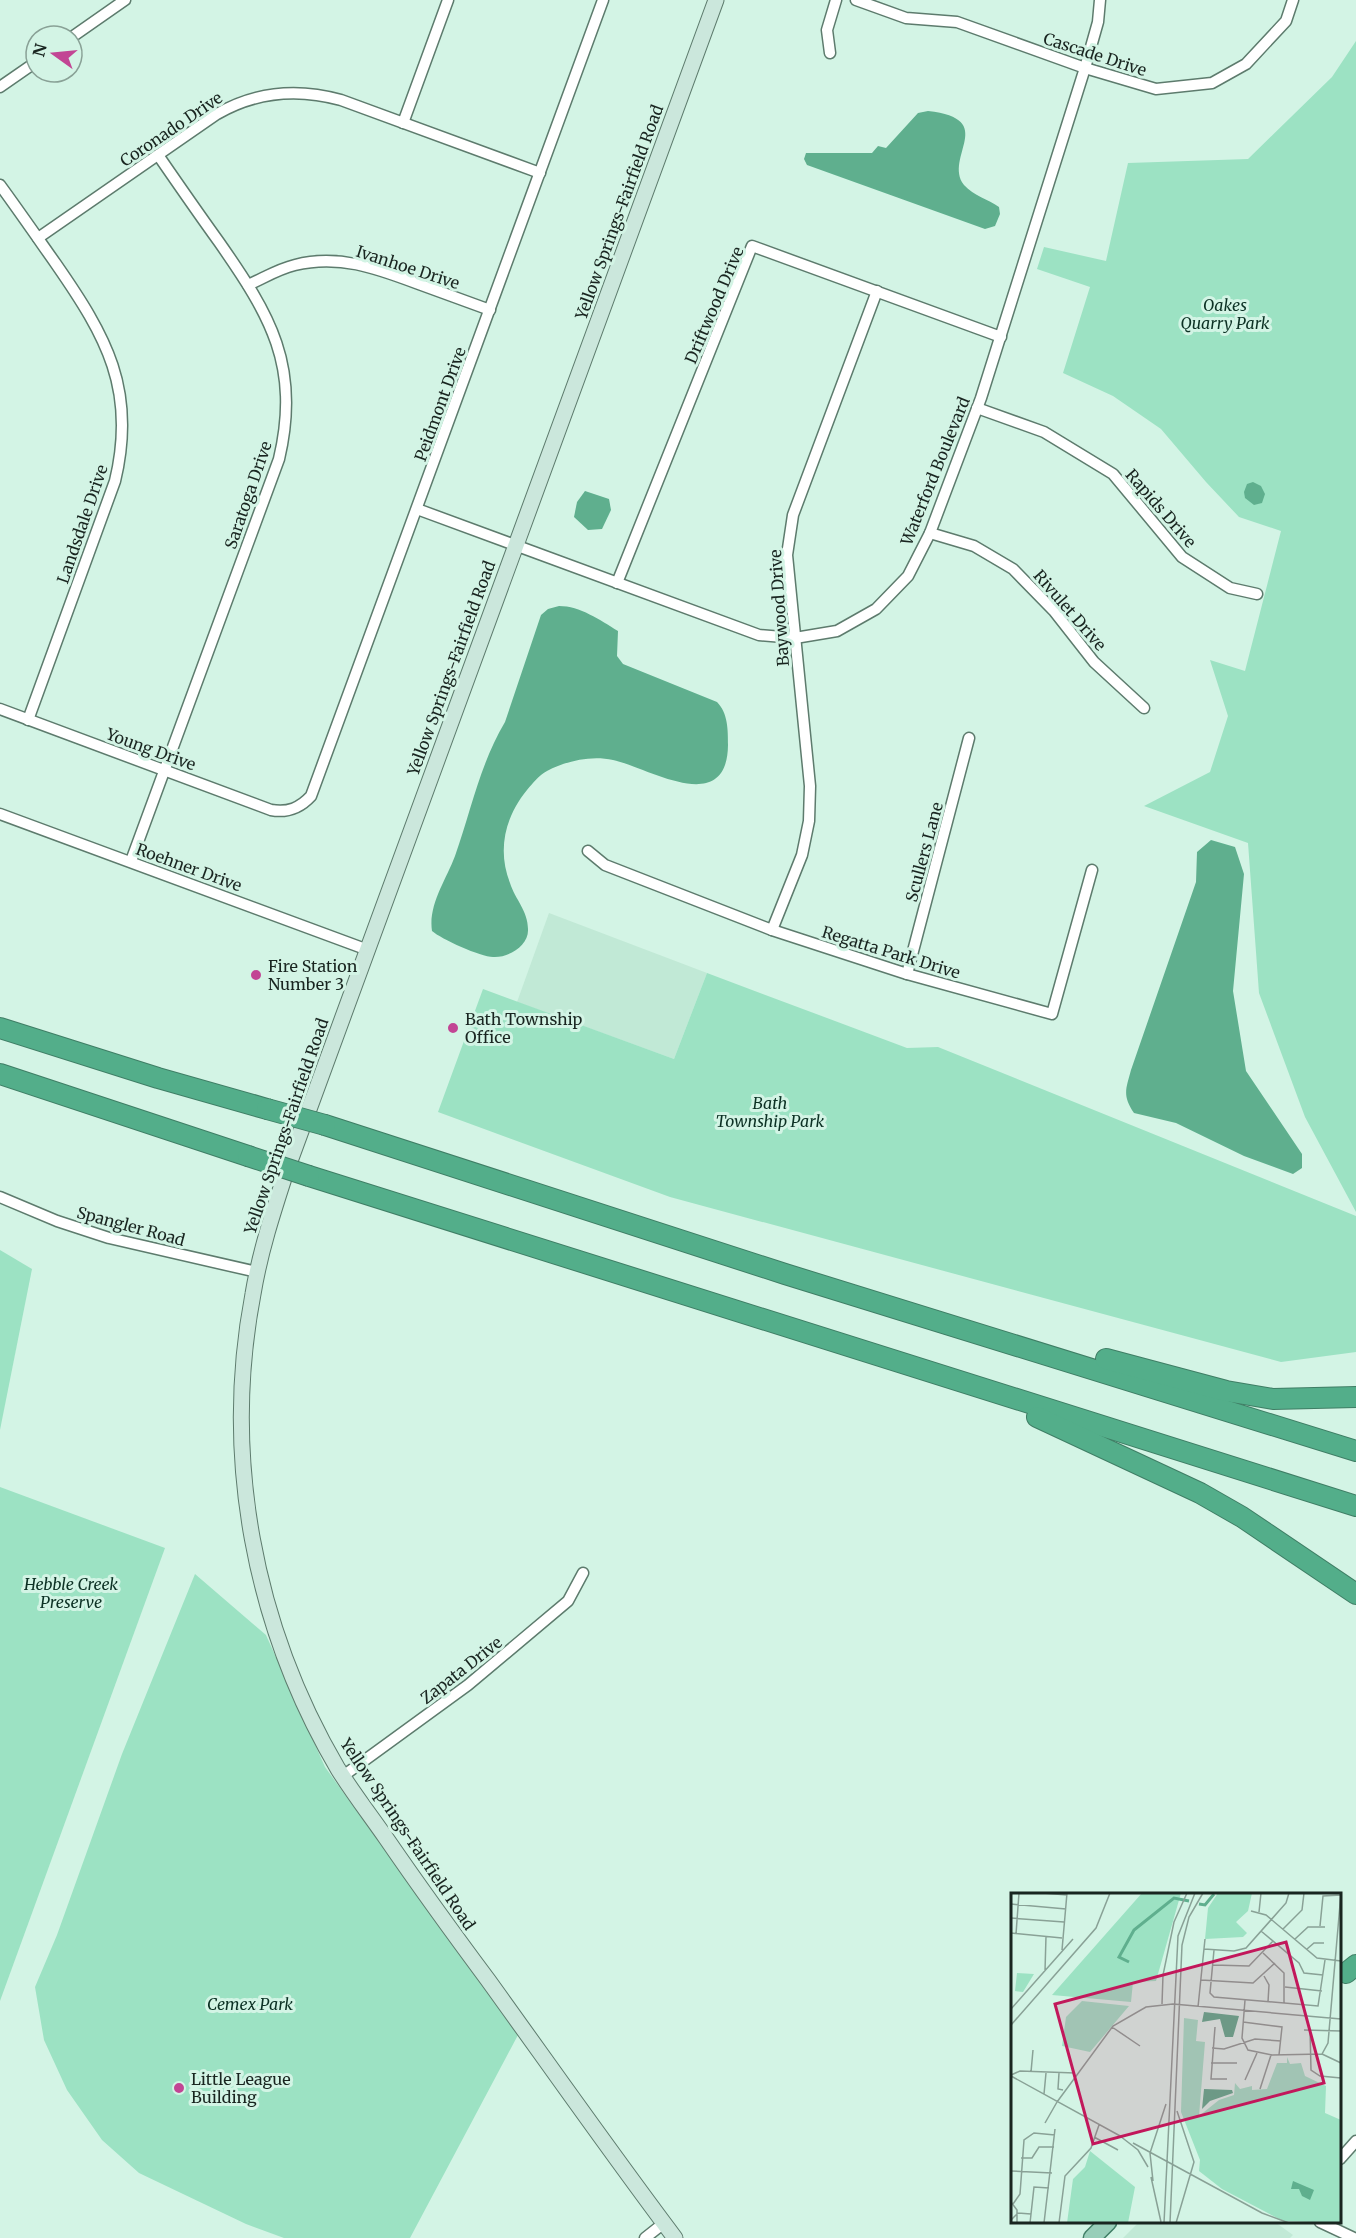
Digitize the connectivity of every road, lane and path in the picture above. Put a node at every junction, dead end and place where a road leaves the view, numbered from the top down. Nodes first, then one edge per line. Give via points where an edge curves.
1 (125, 0) edge
2 (448, 0) edge
3 (603, 0) edge
4 (716, 0) edge
5 (836, 0) edge
6 (856, 0) edge
7 (1100, 0) edge
8 (1293, 0) edge
9 (84, 29) edge
10 (830, 53) dead end
11 (1085, 68) junction
12 (24, 70) edge
13 (0, 87) edge
14 (403, 123) junction
15 (158, 155) junction
16 (540, 172) junction
17 (0, 185) edge
18 (38, 238) junction
19 (248, 285) junction
20 (877, 291) junction
21 (490, 310) junction
22 (1000, 337) junction
23 (977, 408) junction
24 (417, 509) junction
25 (930, 533) junction
26 (515, 545) junction
27 (616, 583) junction
28 (1257, 594) dead end
29 (795, 638) junction
30 (1144, 708) dead end
31 (0, 709) edge
32 (28, 720) junction
33 (969, 738) dead end
34 (165, 770) junction
35 (293, 809) joint
36 (0, 814) edge
37 (588, 851) dead end
38 (131, 861) junction
39 (1092, 870) dead end
40 (772, 930) junction
41 (368, 950) junction
42 (907, 974) junction
43 (0, 1028) edge
44 (0, 1074) edge
45 (0, 1197) edge
46 (257, 1272) junction
47 (785, 1274) junction
48 (912, 1367) junction
49 (1356, 1397) edge
50 (1356, 1451) edge
51 (1356, 1506) edge
52 (583, 1573) dead end
53 (1356, 1594) edge
54 (343, 1776) junction
55 (1356, 2141) edge
56 (1341, 2158) edge
57 (664, 2223) junction
58 (1107, 2223) edge
59 (1322, 2223) edge
60 (645, 2238) edge
61 (675, 2238) edge
62 (1092, 2238) edge
63 (1354, 2238) edge

1 - 9 street
2 - 14 street
3 - 16 street, Peidmont Drive
4 - 26 main road, Yellow Springs-Fairfield Road
5 - 10 street via 827,30
6 - 11 street, Cascade Drive via 906,18 957,22
7 - 11 street, Waterford Boulevard
8 - 11 street, Cascade Drive via 1286,21 1246,64 1212,83 1156,89
11 - 22 street, Waterford Boulevard
12 - 13 street
14 - 15 street, Coronado Drive via 327,96 274,93 226,109
14 - 16 street, Coronado Drive
15 - 18 street, Coronado Drive
15 - 19 street, Saratoga Drive
16 - 21 street, Peidmont Drive
17 - 18 street, Landsdale Drive
18 - 32 street, Landsdale Drive via 109,352 120,393 122,429 115,481
19 - 21 street, Ivanhoe Drive via 294,265 343,261 373,267
19 - 34 street, Saratoga Drive via 269,321 281,359 286,398 281,449
20 - 22 street, Driftwood Drive
20 - 27 street, Driftwood Drive via 753,246
20 - 29 street, Baywood Drive via 792,515 787,555
21 - 24 street, Peidmont Drive
22 - 23 street, Waterford Boulevard
23 - 25 street, Waterford Boulevard
23 - 28 street, Rapids Drive via 1044,432 1113,474 1182,557 1230,588
24 - 26 street, Waterford Boulevard
24 - 35 street, Peidmont Drive via 315,789
25 - 29 street, Waterford Boulevard via 908,576 876,609 837,631
25 - 30 street, Rivulet Drive via 974,546 1013,569 1054,611 1094,662
26 - 27 street, Waterford Boulevard
26 - 41 main road, Yellow Springs-Fairfield Road
27 - 29 street, Waterford Boulevard via 759,635
29 - 40 street, Baywood Drive via 810,786 809,821 802,855
31 - 32 street, Young Drive
32 - 34 street, Young Drive
33 - 42 street, Scullers Lane
34 - 35 street, Young Drive via 271,810
34 - 38 street, Saratoga Drive
36 - 38 street, Roehner Drive
37 - 40 street, Regatta Park Drive via 605,866
38 - 41 street, Roehner Drive
39 - 42 street, Regatta Park Drive via 1053,1014
40 - 42 street, Regatta Park Drive
41 - 46 main road, Yellow Springs-Fairfield Road via 286,1172
43 - 47 highway, bridge via 325,1125
44 - 48 highway, bridge
45 - 46 street, Spangler Road via 109,1238
46 - 54 main road, Yellow Springs-Fairfield Road via 242,1385 243,1470 251,1538 286,1661 310,1717
47 - 49 highway via 1226,1391 1273,1399
47 - 50 highway
48 - 51 highway
48 - 53 highway via 1023,1410 1200,1493
52 - 54 street, Zapata Drive via 568,1601 468,1685
54 - 57 main road, Yellow Springs-Fairfield Road via 449,1929
55 - 56 street
57 - 60 street
57 - 61 main road, Yellow Springs-Fairfield Road
58 - 62 main road
59 - 63 street

